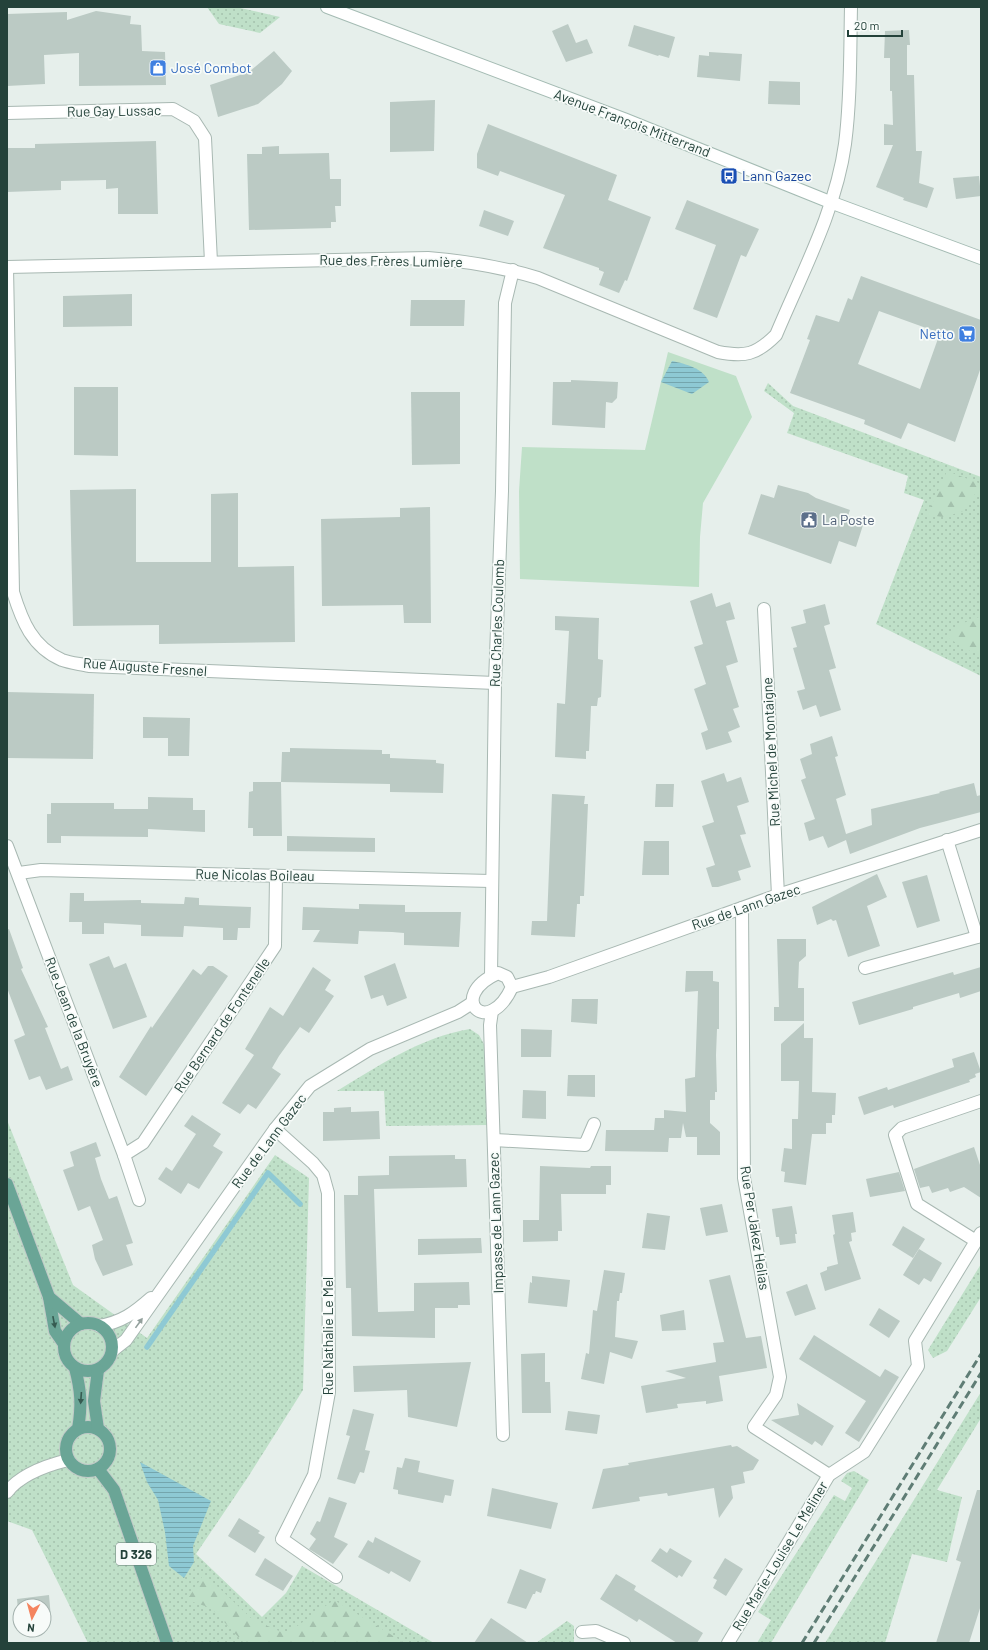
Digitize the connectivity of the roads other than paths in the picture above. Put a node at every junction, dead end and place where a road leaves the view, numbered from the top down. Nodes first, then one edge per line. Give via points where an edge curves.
1 (327, 7) edge
2 (851, 7) edge
3 (7, 113) edge
4 (830, 202) junction
5 (981, 258) edge
6 (211, 262) junction
7 (7, 268) edge
8 (513, 270) junction
9 (764, 608) dead end
10 (495, 683) junction
11 (981, 830) edge
12 (947, 840) junction
13 (7, 846) edge
14 (19, 873) junction
15 (276, 876) junction
16 (491, 881) junction
17 (778, 895) junction
18 (742, 908) junction
19 (979, 936) edge
20 (865, 968) dead end
21 (490, 976) junction
22 (512, 987) junction
23 (472, 1003) junction
24 (492, 1011) junction
25 (981, 1101) edge
26 (594, 1124) dead end
27 (275, 1129) junction
28 (494, 1140) junction
29 (124, 1155) junction
30 (7, 1184) edge
31 (138, 1200) dead end
32 (978, 1237) edge
33 (166, 1286) junction
34 (49, 1297) junction
35 (81, 1324) junction
36 (99, 1326) junction
37 (64, 1344) junction
38 (112, 1351) junction
39 (75, 1368) junction
40 (98, 1370) junction
41 (78, 1429) junction
42 (98, 1429) junction
43 (503, 1434) dead end
44 (68, 1460) junction
45 (98, 1469) junction
46 (829, 1475) junction
47 (7, 1492) edge
48 (336, 1577) dead end
49 (582, 1632) dead end
50 (167, 1643) edge
51 (624, 1643) edge
52 (728, 1643) edge

1 - 4 street, Avenue François Mitterrand via 624,119
2 - 4 street, Rue des Frères Lumière via 845,144
3 - 6 street, Rue Gay Lussac via 173,109 194,121 205,138
4 - 5 street, Avenue François Mitterrand
4 - 8 street, Rue des Frères Lumière via 776,335 765,346 750,354 718,352
6 - 7 street, Rue des Frères Lumière
6 - 8 street, Rue des Frères Lumière via 428,258 467,261
7 - 10 street, Rue Auguste Fresnel via 13,592 21,618 36,642 62,660 89,666
8 - 10 street, Rue Charles Coulomb via 505,303 502,499
9 - 17 street, Rue Michel de Montaigne
10 - 16 street, Rue Charles Coulomb
11 - 12 street, Rue de Lann Gazec
12 - 17 street, Rue de Lann Gazec
12 - 19 street
13 - 14 street, Rue Jean de la Bruyère
14 - 15 street, Rue Nicolas Boileau via 41,870
14 - 29 street, Rue Jean de la Bruyère
15 - 16 street, Rue Nicolas Boileau
15 - 29 street, Rue Bernard de Fontenelle via 275,946 143,1143
16 - 21 street, Rue Charles Coulomb
17 - 18 street, Rue de Lann Gazec
18 - 22 street, Rue de Lann Gazec via 549,977
18 - 46 street, Rue Per Jakez Helias via 744,1178 780,1377 776,1395 754,1427
19 - 20 street
21 - 22 street via 498,973 507,977
21 - 23 street via 473,994
22 - 24 street via 507,999
23 - 24 street via 476,1010 483,1013
23 - 27 street, Rue de Lann Gazec via 458,1012 370,1049 310,1086
24 - 28 street, Impasse de Lann Gazec via 490,1025
25 - 32 street via 902,1128 895,1135 917,1204
26 - 28 street via 585,1145
27 - 33 street, Rue de Lann Gazec
27 - 48 street, Rue Nathalie Le Mel via 323,1175 328,1193 329,1392 314,1476 282,1539
28 - 43 street, Impasse de Lann Gazec
29 - 31 street, Rue Jean de la Bruyère
30 - 34 main road
32 - 46 street, Rue Marie-Louise Le Meliner via 914,1341 918,1366 864,1452
33 - 36 street via 133,1313 115,1323
38 -> 33 street via 126,1340
34 - 35 main road
34 -> 37 main road via 55,1331
35 - 36 main road
35 - 37 main road via 71,1330
36 - 38 main road via 110,1336
37 - 39 main road via 67,1360
38 - 40 main road via 105,1365
39 - 40 main road via 83,1371
39 -> 41 main road via 81,1391
40 - 42 main road via 94,1401
41 - 42 main road via 91,1426
41 - 44 main road via 72,1433 66,1446
42 - 45 main road via 104,1432 110,1445 108,1459
44 - 45 main road via 78,1469
44 - 47 street via 30,1475
45 - 50 main road, D 326 via 114,1490
46 - 52 street, Rue Marie-Louise Le Meliner
49 - 51 street via 596,1631

